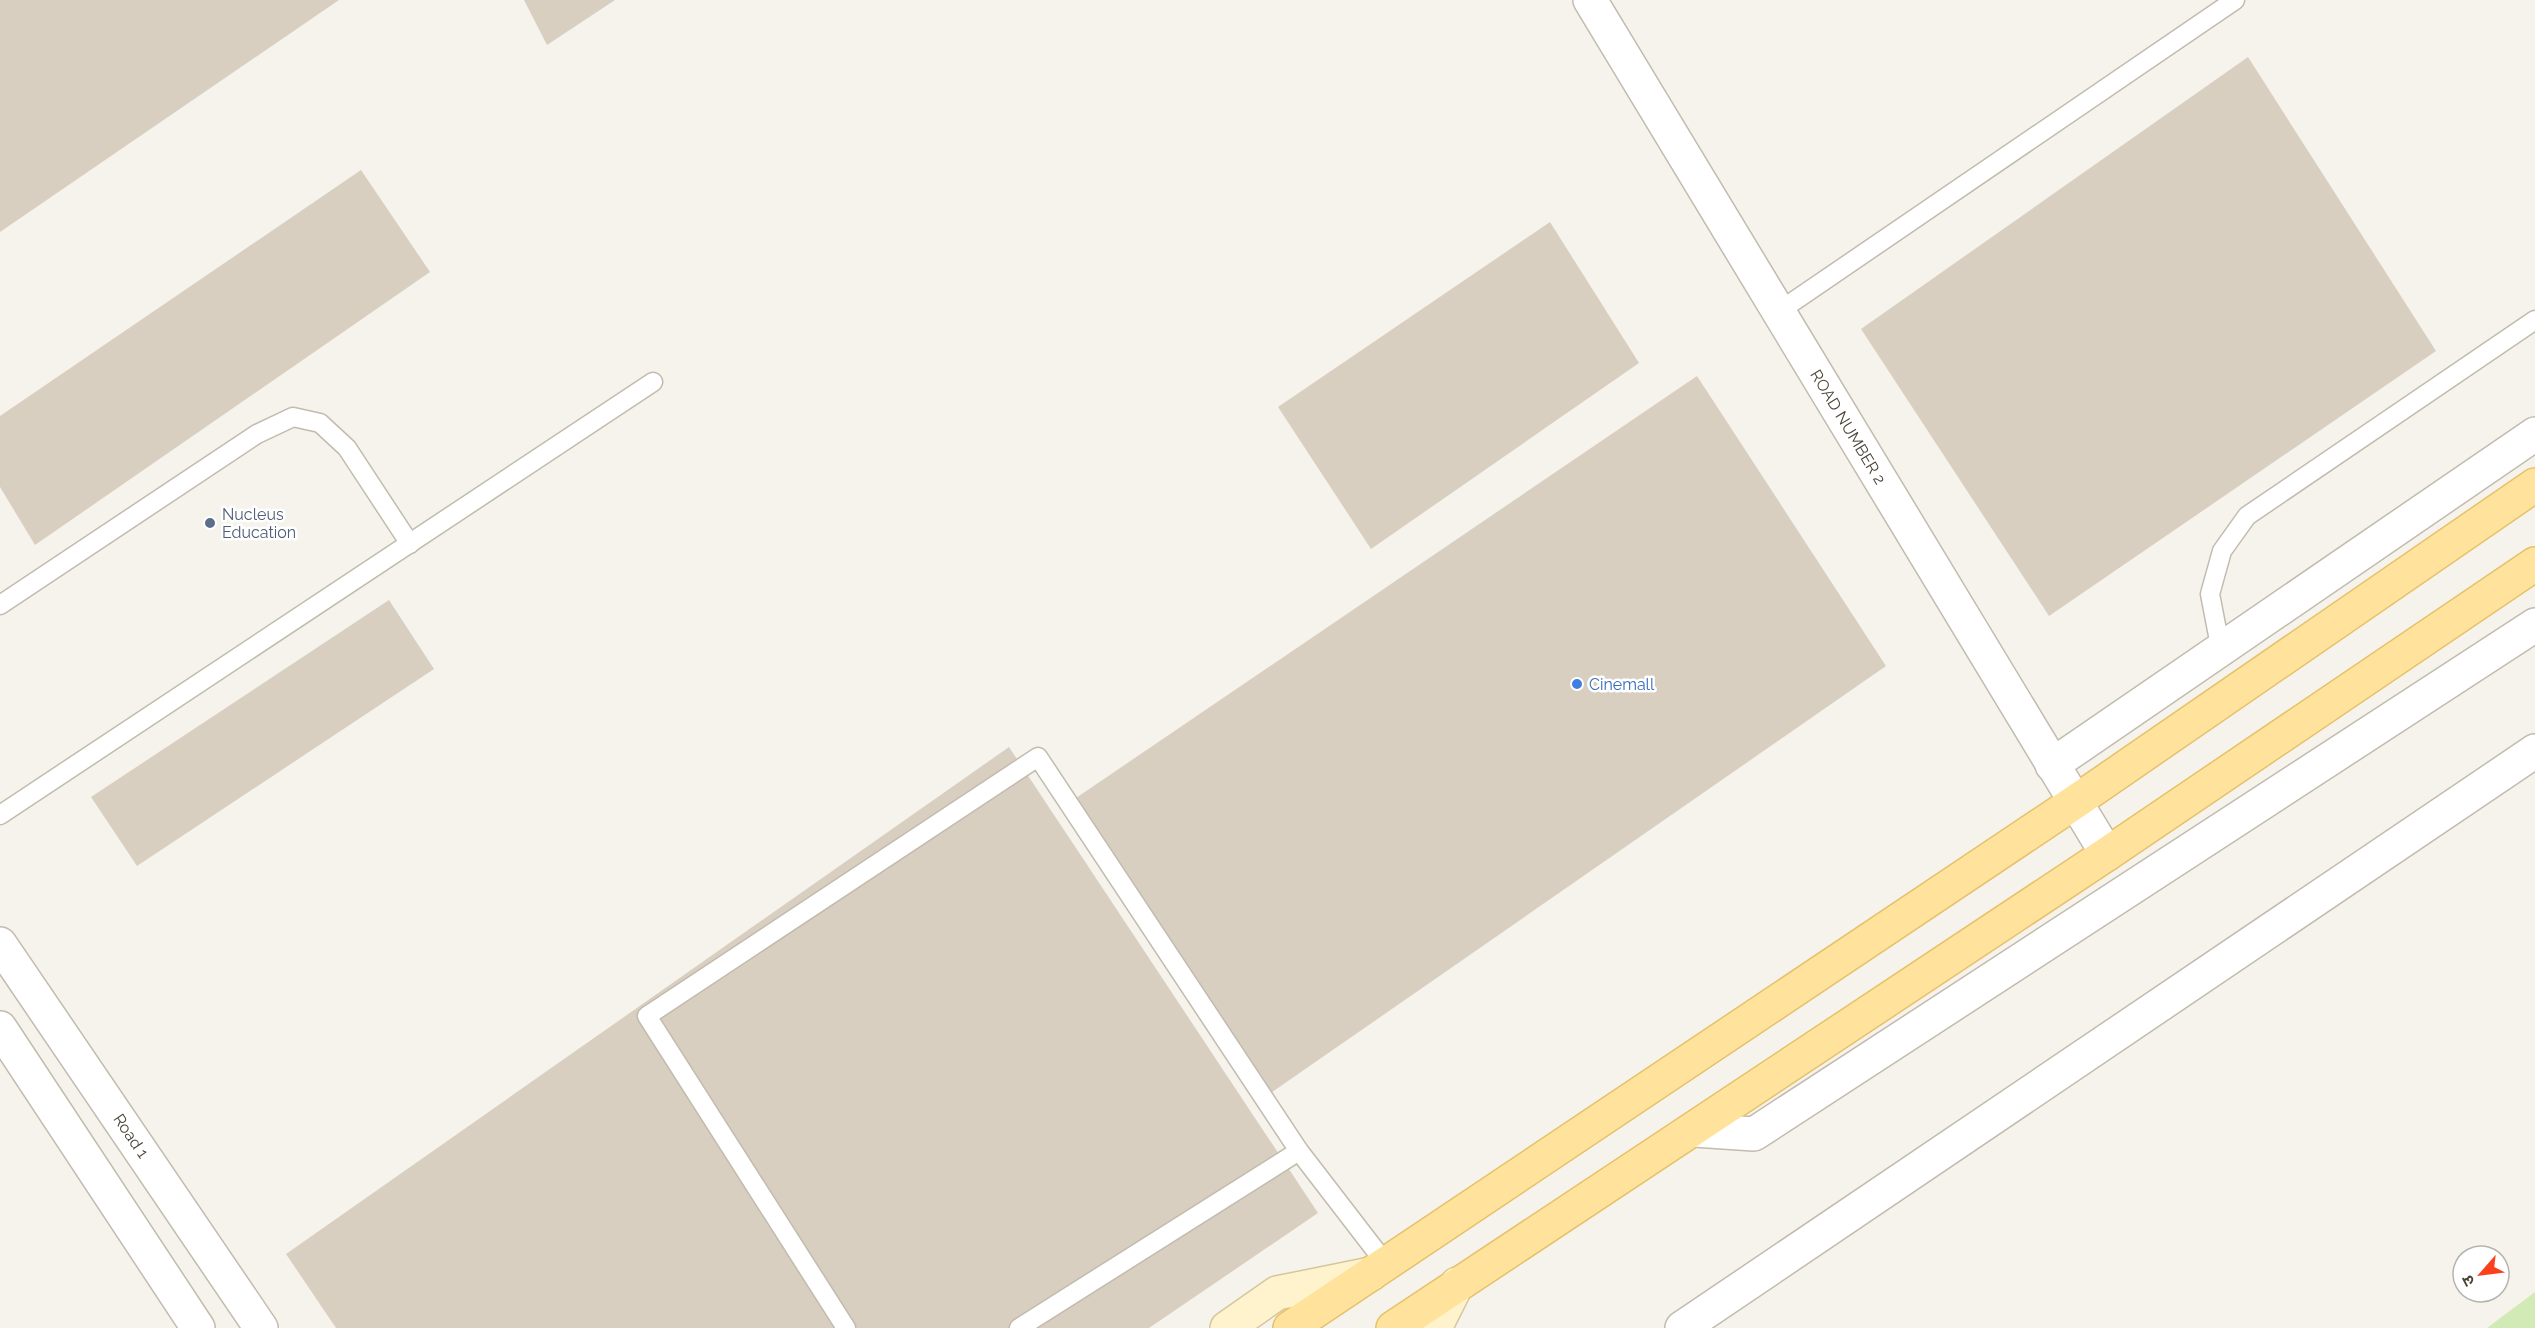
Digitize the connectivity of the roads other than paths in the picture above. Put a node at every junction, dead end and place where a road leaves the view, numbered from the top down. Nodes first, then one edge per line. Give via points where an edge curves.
1 (1590, 0) edge
2 (2235, 0) edge
3 (1778, 312) junction
4 (2535, 320) edge
5 (653, 382) dead end
6 (2535, 434) edge
7 (2535, 485) edge
8 (410, 544) junction
9 (2535, 564) edge
10 (0, 605) edge
11 (2535, 625) edge
12 (2221, 651) junction
13 (2535, 751) edge
14 (2052, 765) junction
15 (2075, 802) junction
16 (0, 815) edge
17 (2107, 854) junction
18 (0, 944) edge
19 (0, 1028) edge
20 (1694, 1130) junction
21 (1299, 1151) junction
22 (1379, 1268) junction
23 (1457, 1284) junction
24 (198, 1328) edge
25 (261, 1328) edge
26 (846, 1328) edge
27 (1019, 1328) edge
28 (1227, 1328) edge
29 (1290, 1328) edge
30 (1393, 1328) edge
31 (1436, 1328) edge
32 (1682, 1328) edge

1 - 3 street, ROAD NUMBER 2
2 - 3 lane
3 - 14 street, ROAD NUMBER 2
4 - 12 lane via 2247,516 2222,551 2210,594
5 - 8 lane
6 - 12 street
7 - 15 main road
8 - 10 lane via 347,448 320,423 293,417 257,434
8 - 16 lane
9 - 17 main road
11 - 20 street via 1754,1134
12 - 14 street
13 - 32 street
14 - 15 street, ROAD NUMBER 2
15 - 17 street, ROAD NUMBER 2
15 - 22 main road
17 - 20 main road
18 - 25 street, Road 1
19 - 24 street
20 - 23 main road
21 - 22 lane
21 - 26 lane via 1038,757 647,1016
21 - 27 lane
22 - 28 street via 1277,1293
22 - 29 main road
23 - 30 main road
23 - 31 street

